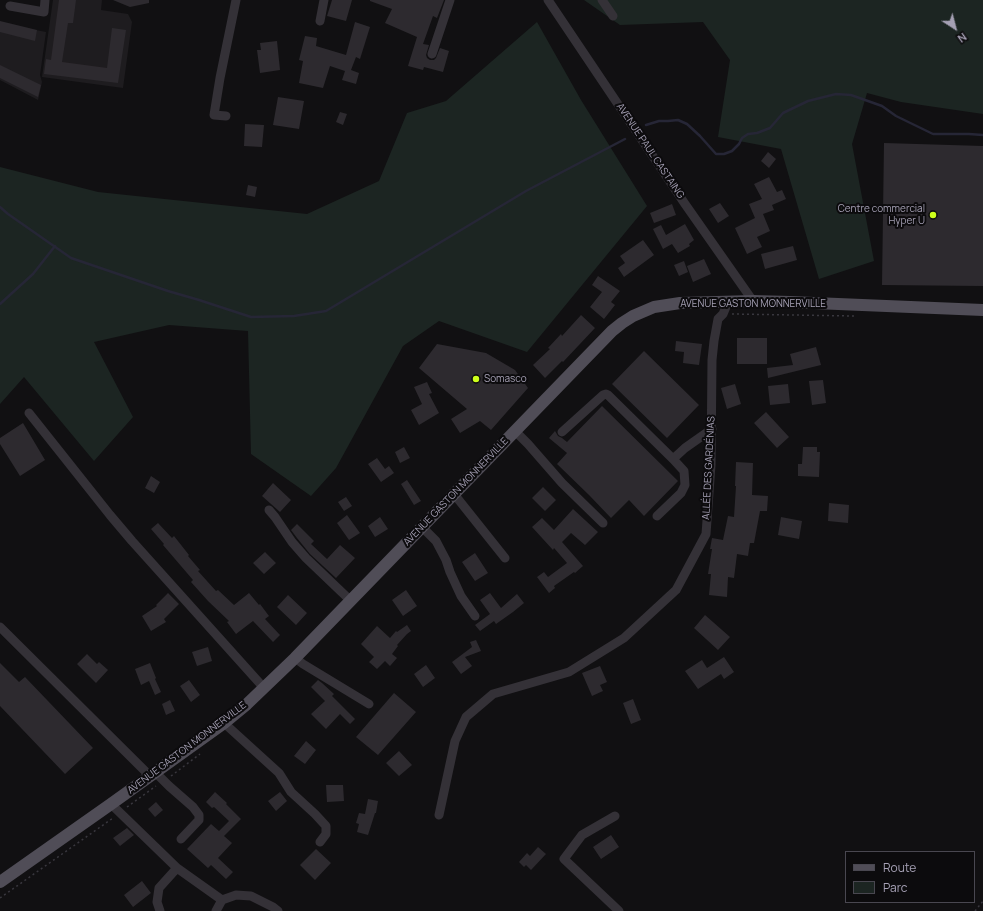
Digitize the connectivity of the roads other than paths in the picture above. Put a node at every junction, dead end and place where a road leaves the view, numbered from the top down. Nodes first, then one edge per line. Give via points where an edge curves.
1 (45, 0) edge
2 (236, 0) edge
3 (324, 0) edge
4 (450, 0) edge
5 (548, 0) edge
6 (602, 0) edge
7 (10, 6) dead end
8 (613, 16) dead end
9 (320, 21) dead end
10 (432, 54) dead end
11 (226, 116) dead end
12 (753, 301) junction
13 (728, 302) junction
14 (983, 310) edge
15 (29, 413) dead end
16 (712, 429) junction
17 (515, 431) junction
18 (562, 432) dead end
19 (673, 459) junction
20 (454, 494) junction
21 (269, 510) dead end
22 (657, 516) dead end
23 (603, 523) dead end
24 (422, 527) junction
25 (505, 558) dead end
26 (351, 601) junction
27 (475, 616) dead end
28 (0, 627) edge
29 (295, 658) junction
30 (264, 688) junction
31 (369, 704) dead end
32 (224, 723) junction
33 (152, 774) junction
34 (111, 804) junction
35 (439, 815) dead end
36 (615, 816) dead end
37 (181, 839) dead end
38 (320, 842) dead end
39 (177, 868) junction
40 (0, 882) edge
41 (222, 900) junction
42 (160, 911) edge
43 (216, 911) edge
44 (278, 911) edge
45 (619, 911) edge

1 - 7 street via 44,12
2 - 11 street via 214,115
3 - 9 street
4 - 10 street
5 - 12 street, AVENUE PAUL CASTAING
6 - 8 street
12 - 13 main road, AVENUE GASTON MONNERVILLE
12 - 14 main road, AVENUE GASTON MONNERVILLE
13 - 16 street, ALLÉE DES GARDÉNIAS via 718,319 714,341
13 - 17 main road, AVENUE GASTON MONNERVILLE via 665,304 633,316 612,331
15 - 30 street via 110,516
16 - 19 street
16 - 35 street, ALLÉE DES GARDÉNIAS via 706,534 676,590 624,638 569,672 493,694 466,717 455,741
17 - 20 main road, AVENUE GASTON MONNERVILLE
17 - 23 street
18 - 19 street via 606,394
19 - 22 street via 684,471 685,485 681,493
20 - 24 main road, AVENUE GASTON MONNERVILLE
20 - 25 street
21 - 26 street via 300,551
24 - 26 main road, AVENUE GASTON MONNERVILLE
24 - 27 street via 436,541 461,596
26 - 29 main road, AVENUE GASTON MONNERVILLE
28 - 33 street
29 - 30 main road, AVENUE GASTON MONNERVILLE
29 - 31 street
30 - 32 main road, AVENUE GASTON MONNERVILLE
32 - 33 main road, AVENUE GASTON MONNERVILLE
32 - 38 street via 279,773 291,792 326,826 326,834
33 - 34 main road, AVENUE GASTON MONNERVILLE
33 - 37 street via 169,786 199,815 199,820
34 - 39 street
34 - 40 main road, AVENUE GASTON MONNERVILLE
36 - 45 street via 582,835 564,859
39 - 41 street
39 - 42 street via 159,888 157,902
41 - 43 street
41 - 44 street via 236,894 251,896

